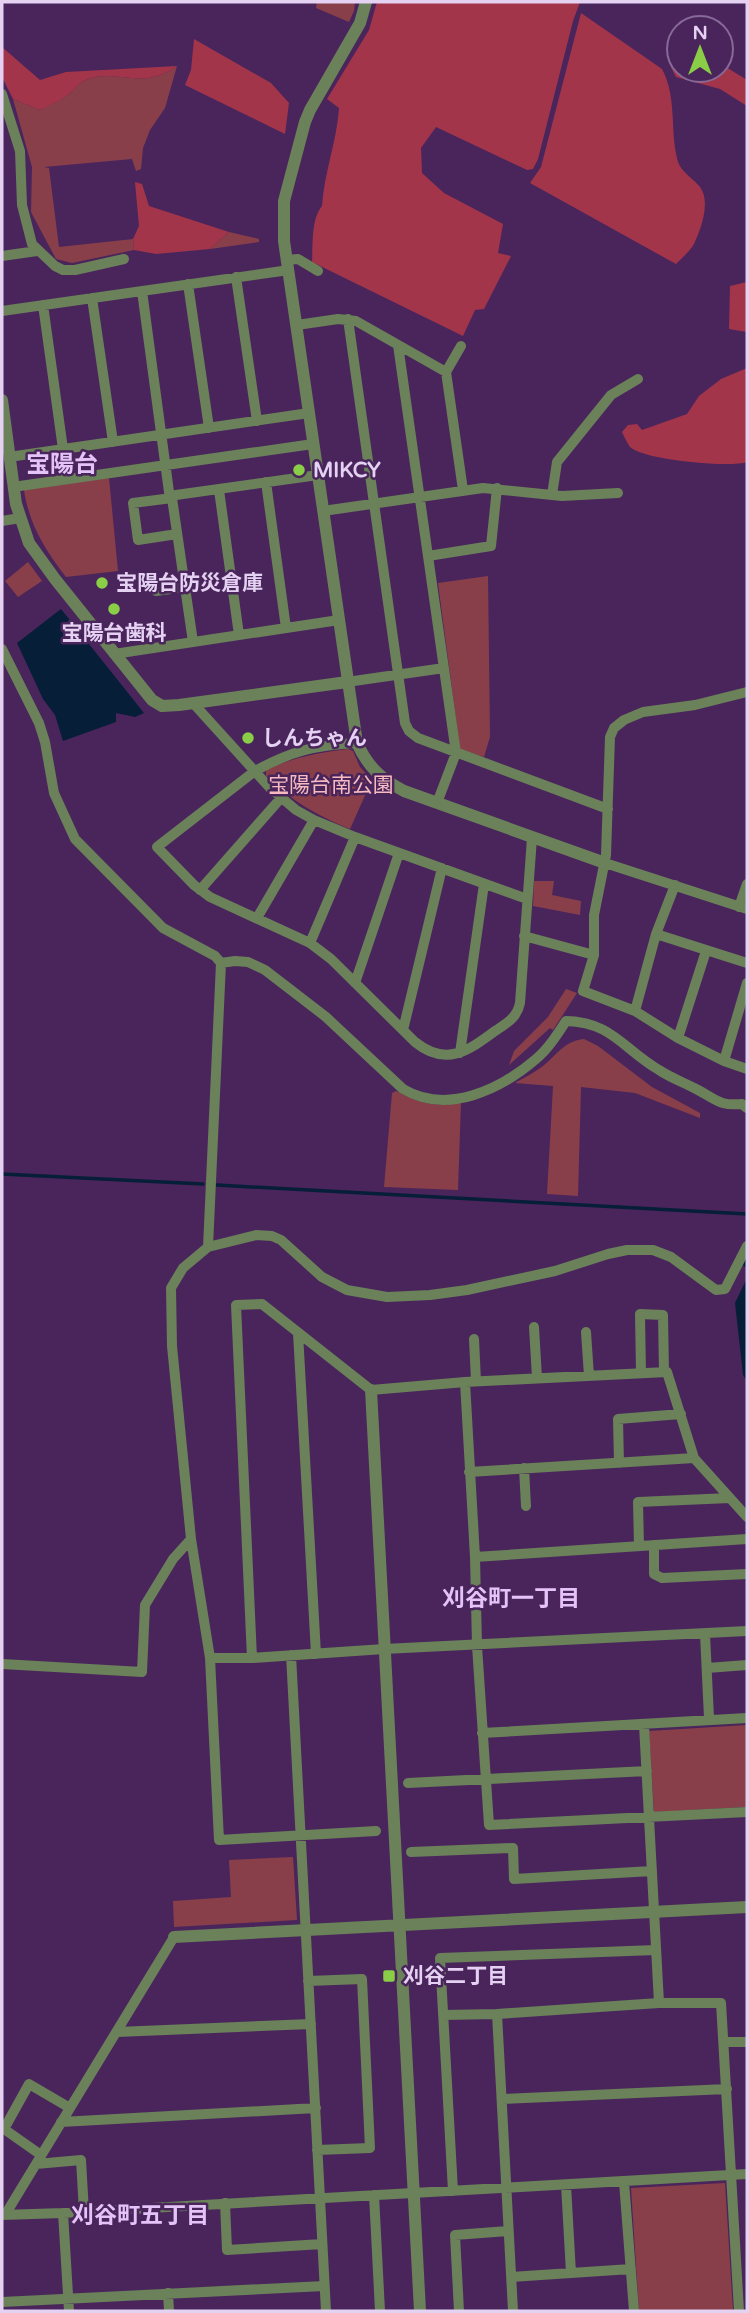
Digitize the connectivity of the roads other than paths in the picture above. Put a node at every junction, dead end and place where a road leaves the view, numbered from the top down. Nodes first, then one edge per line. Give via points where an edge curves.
1 (366, 2) edge
2 (2, 94) edge
3 (37, 251) junction
4 (2, 256) edge
5 (124, 259) dead end
6 (288, 265) junction
7 (318, 271) dead end
8 (236, 277) junction
9 (188, 284) junction
10 (142, 291) junction
11 (92, 298) junction
12 (43, 305) junction
13 (2, 311) edge
14 (348, 319) junction
15 (296, 325) junction
16 (398, 345) junction
17 (461, 346) dead end
18 (446, 372) junction
19 (638, 379) dead end
20 (2, 400) edge
21 (309, 414) junction
22 (257, 421) junction
23 (209, 428) junction
24 (162, 435) junction
25 (113, 442) junction
26 (313, 444) junction
27 (63, 449) junction
28 (9, 457) junction
29 (165, 465) junction
30 (318, 475) junction
31 (266, 482) junction
32 (13, 487) junction
33 (497, 488) junction
34 (219, 490) junction
35 (463, 490) junction
36 (618, 493) dead end
37 (552, 495) junction
38 (420, 497) junction
39 (172, 498) junction
40 (374, 503) junction
41 (323, 511) junction
42 (20, 518) junction
43 (2, 521) edge
44 (177, 534) junction
45 (428, 556) junction
46 (185, 587) junction
47 (156, 591) dead end
48 (339, 620) junction
49 (286, 628) junction
50 (239, 635) junction
51 (193, 642) junction
52 (2, 649) edge
53 (114, 654) junction
54 (444, 668) junction
55 (398, 675) junction
56 (347, 682) junction
57 (747, 692) edge
58 (193, 704) junction
59 (357, 743) junction
60 (456, 753) junction
61 (255, 771) junction
62 (281, 798) junction
63 (437, 803) junction
64 (608, 809) junction
65 (314, 820) junction
66 (355, 837) junction
67 (532, 838) junction
68 (399, 853) junction
69 (605, 863) junction
70 (442, 868) junction
71 (484, 884) junction
72 (747, 884) edge
73 (675, 885) junction
74 (200, 890) junction
75 (527, 899) junction
76 (743, 908) edge
77 (257, 918) junction
78 (656, 934) junction
79 (524, 936) junction
80 (310, 943) junction
81 (706, 951) junction
82 (594, 955) junction
83 (221, 963) junction
84 (747, 963) edge
85 (355, 983) junction
86 (747, 983) edge
87 (635, 1011) junction
88 (402, 1030) junction
89 (678, 1038) junction
90 (460, 1053) junction
91 (724, 1061) junction
92 (747, 1069) edge
93 (747, 1108) edge
94 (747, 1246) edge
95 (208, 1247) junction
96 (534, 1327) dead end
97 (586, 1332) dead end
98 (298, 1333) junction
99 (474, 1339) dead end
100 (664, 1372) junction
101 (641, 1373) junction
102 (589, 1376) junction
103 (537, 1378) junction
104 (476, 1381) junction
105 (465, 1382) junction
106 (371, 1390) junction
107 (681, 1414) junction
108 (695, 1458) junction
109 (619, 1463) junction
110 (524, 1468) junction
111 (469, 1472) junction
112 (730, 1498) junction
113 (526, 1506) dead end
114 (747, 1517) edge
115 (191, 1539) junction
116 (747, 1539) edge
117 (654, 1545) junction
118 (639, 1546) junction
119 (475, 1557) junction
120 (747, 1574) edge
121 (747, 1631) edge
122 (705, 1634) junction
123 (477, 1646) junction
124 (384, 1649) junction
125 (316, 1654) junction
126 (290, 1655) junction
127 (211, 1658) junction
128 (252, 1658) junction
129 (2, 1664) edge
130 (747, 1665) edge
131 (707, 1668) junction
132 (709, 1718) junction
133 (747, 1718) edge
134 (644, 1724) junction
135 (482, 1733) junction
136 (647, 1771) junction
137 (485, 1779) junction
138 (408, 1783) dead end
139 (747, 1812) edge
140 (649, 1817) junction
141 (376, 1831) dead end
142 (301, 1836) junction
143 (411, 1852) dead end
144 (652, 1871) junction
145 (747, 1907) edge
146 (655, 1912) junction
147 (400, 1925) junction
148 (306, 1930) junction
149 (174, 1937) joint
150 (656, 1950) junction
151 (309, 1981) junction
152 (659, 2003) junction
153 (497, 2014) junction
154 (443, 2015) junction
155 (311, 2024) junction
156 (117, 2032) junction
157 (724, 2042) junction
158 (747, 2042) edge
159 (727, 2089) junction
160 (502, 2099) junction
161 (70, 2108) junction
162 (316, 2108) junction
163 (61, 2122) junction
164 (317, 2150) junction
165 (38, 2160) junction
166 (747, 2174) edge
167 (732, 2175) junction
168 (624, 2182) junction
169 (566, 2185) junction
170 (506, 2189) junction
171 (453, 2192) junction
172 (414, 2193) junction
173 (374, 2195) junction
174 (319, 2198) junction
175 (225, 2203) junction
176 (83, 2212) junction
177 (63, 2213) junction
178 (3, 2215) edge
179 (508, 2231) junction
180 (322, 2244) junction
181 (631, 2269) junction
182 (570, 2273) junction
183 (511, 2277) junction
184 (324, 2286) junction
185 (169, 2293) junction
186 (68, 2298) junction
187 (2, 2302) edge
188 (742, 2308) edge
189 (69, 2311) edge
190 (169, 2311) edge
191 (326, 2311) edge
192 (380, 2311) edge
193 (420, 2311) edge
194 (459, 2311) edge
195 (513, 2311) edge
196 (634, 2311) edge

1 - 6 street via 360,23 305,122 284,201
2 - 3 street via 20,151 25,221
3 - 4 street
3 - 5 street via 63,270
6 - 7 street via 298,259
6 - 8 street
6 - 15 street
8 - 9 street
8 - 22 street
9 - 10 street
9 - 23 street
10 - 11 street
10 - 24 street
11 - 12 street
11 - 25 street
12 - 13 street
12 - 27 street
14 - 15 street
14 - 16 street
14 - 40 street
15 - 21 street
16 - 18 street
16 - 38 street
17 - 18 street
18 - 35 street
19 - 37 street via 611,395 557,462
20 - 28 street
21 - 22 street
21 - 26 street
22 - 23 street
23 - 24 street
24 - 25 street
24 - 29 street
25 - 27 street
26 - 29 street
26 - 30 street
27 - 28 street
28 - 32 street
29 - 32 street
29 - 39 street
30 - 31 street
30 - 41 street
31 - 34 street
31 - 49 street
32 - 42 street
33 - 35 street
33 - 37 street
33 - 45 street via 491,546
34 - 39 street
34 - 50 street
35 - 38 street
36 - 37 street
38 - 40 street
38 - 45 street
39 - 44 street
39 - 44 street via 133,503 136,528 138,540
40 - 41 street
40 - 55 street
41 - 48 street
42 - 43 street
42 - 53 street via 35,552
44 - 46 street
45 - 54 street
46 - 47 street
46 - 51 street
48 - 49 street
48 - 56 street
49 - 50 street
50 - 51 street
51 - 53 street
52 - 83 street via 39,723 54,793 75,839 163,928
53 - 58 street via 157,704
54 - 55 street
54 - 60 street
55 - 56 street
55 - 60 street via 410,731
56 - 58 street
56 - 59 street
57 - 64 street via 643,712 614,728
58 - 61 street
59 - 61 street via 292,752
59 - 63 street via 378,776
60 - 63 street
60 - 64 street
61 - 62 street
61 - 74 street via 157,846
62 - 65 street
62 - 74 street
63 - 67 street
64 - 69 street
65 - 66 street
65 - 77 street
66 - 68 street
66 - 80 street
67 - 69 street
67 - 75 street
68 - 70 street
68 - 85 street
69 - 73 street
69 - 82 street via 594,915
70 - 71 street
70 - 88 street
71 - 75 street
71 - 90 street
72 - 76 street
73 - 76 street
73 - 78 street
74 - 77 street
75 - 79 street
77 - 80 street
78 - 81 street
78 - 87 street
79 - 82 street
79 - 90 street via 516,1016
80 - 85 street
81 - 84 street
81 - 89 street
82 - 87 street via 583,991
83 - 93 street via 248,962 265,970 416,1097 443,1101 497,1087 535,1060 566,1021 581,1021 603,1029 658,1070 716,1101
83 - 95 street
85 - 88 street
86 - 91 street
87 - 89 street
88 - 90 street via 433,1053
89 - 91 street
91 - 92 street
94 - 95 street via 725,1289 716,1290 671,1257 653,1250 627,1250 467,1290 387,1297 347,1290 322,1277 272,1236
95 - 115 street via 183,1268 172,1288 172,1346
96 - 103 street
97 - 102 street
98 - 106 street
98 - 125 street
98 - 128 street via 262,1304 236,1305
99 - 104 street
100 - 101 street
100 - 101 street via 663,1315 640,1314
100 - 107 street
101 - 102 street
102 - 103 street
103 - 104 street
104 - 105 street
105 - 106 street
105 - 111 street
106 - 124 street
107 - 108 street
107 - 109 street via 618,1419
108 - 109 street
108 - 112 street
109 - 110 street
110 - 111 street
110 - 113 street
111 - 119 street
112 - 114 street
112 - 118 street via 638,1502
115 - 127 street
115 - 129 street via 145,1605 142,1672
116 - 117 street
117 - 118 street
117 - 120 street via 654,1574 662,1578
118 - 119 street
119 - 123 street
121 - 122 street
122 - 123 street
122 - 131 street
123 - 124 street
123 - 135 street
124 - 125 street
124 - 147 street
125 - 126 street
126 - 128 street
126 - 142 street
127 - 128 street
127 - 142 street via 219,1840
130 - 131 street
131 - 132 street
132 - 133 street
132 - 134 street
134 - 135 street
134 - 136 street
135 - 137 street
136 - 137 street
136 - 140 street
137 - 138 street
137 - 140 street via 489,1825
139 - 140 street
140 - 144 street
141 - 142 street
142 - 148 street
143 - 144 street via 513,1848 514,1879
144 - 146 street
145 - 146 street
146 - 147 street
146 - 150 street
147 - 148 street
147 - 172 street
148 - 149 street
148 - 151 street
149 - 156 street
150 - 152 street
150 - 154 street via 440,1958
151 - 155 street
151 - 164 street via 362,1979 370,2148
152 - 153 street
152 - 157 street via 721,2003
153 - 154 street
153 - 160 street
154 - 171 street
155 - 156 street
155 - 162 street
156 - 161 street
157 - 158 street
157 - 159 street
159 - 160 street
159 - 167 street
160 - 170 street
161 - 163 street
161 - 165 street via 29,2084 4,2129
162 - 163 street
162 - 164 street
163 - 165 street
164 - 174 street
165 - 176 street via 81,2160
165 - 178 street
166 - 167 street
167 - 168 street
167 - 188 street
168 - 169 street
168 - 181 street
169 - 170 street
169 - 182 street
170 - 171 street
170 - 179 street
171 - 172 street
172 - 173 street
172 - 193 street
173 - 174 street
173 - 192 street
174 - 175 street
174 - 180 street
175 - 176 street
175 - 180 street via 227,2250
176 - 177 street
177 - 178 street
177 - 186 street
179 - 183 street
179 - 194 street via 455,2235
180 - 184 street
181 - 182 street
181 - 196 street
182 - 183 street
183 - 195 street
184 - 185 street
184 - 191 street
185 - 186 street
185 - 190 street
186 - 187 street
186 - 189 street

